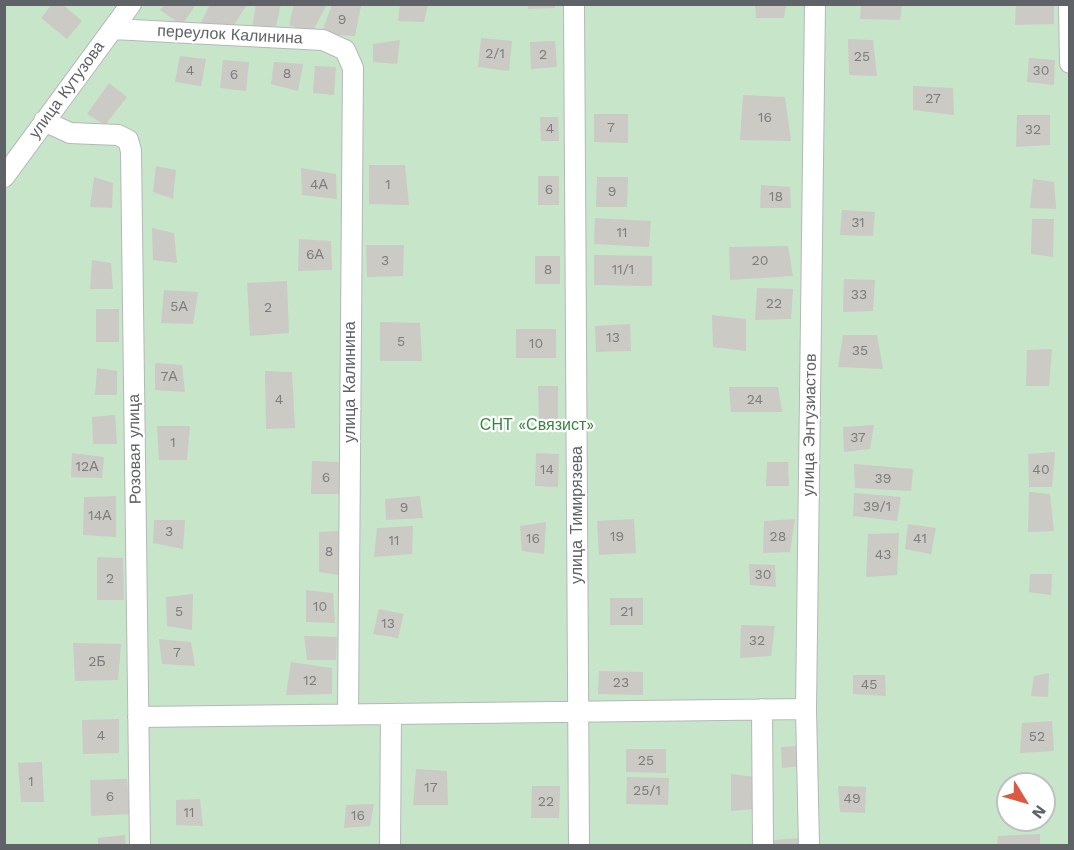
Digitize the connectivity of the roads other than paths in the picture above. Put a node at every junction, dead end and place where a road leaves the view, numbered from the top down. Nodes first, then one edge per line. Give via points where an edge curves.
1 (131, 4) edge
2 (574, 4) edge
3 (815, 4) edge
4 (1069, 4) edge
5 (113, 29) junction
6 (345, 50) joint
7 (1070, 63) edge
8 (44, 122) junction
9 (4, 177) edge
10 (762, 709) junction
11 (807, 709) junction
12 (578, 711) junction
13 (348, 714) junction
14 (391, 714) junction
15 (138, 717) junction
16 (140, 846) edge
17 (390, 846) edge
18 (579, 846) edge
19 (763, 846) edge
20 (809, 846) edge

1 - 5 street, улица Кутузова
2 - 12 street, улица Тимирязева
3 - 11 street, улица Энтузиастов
4 - 7 street
5 - 6 street, переулок Калинина via 323,40
5 - 8 street, улица Кутузова
6 - 13 street, улица Калинина via 353,68
8 - 9 street, улица Кутузова
8 - 15 street, Розовая улица via 70,133 118,135 128,140 131,151
10 - 11 street
10 - 12 street
10 - 19 street
11 - 20 street, улица Энтузиастов
12 - 14 street
12 - 18 street, улица Тимирязева
13 - 14 street
13 - 15 street
14 - 17 street
15 - 16 street, Розовая улица

